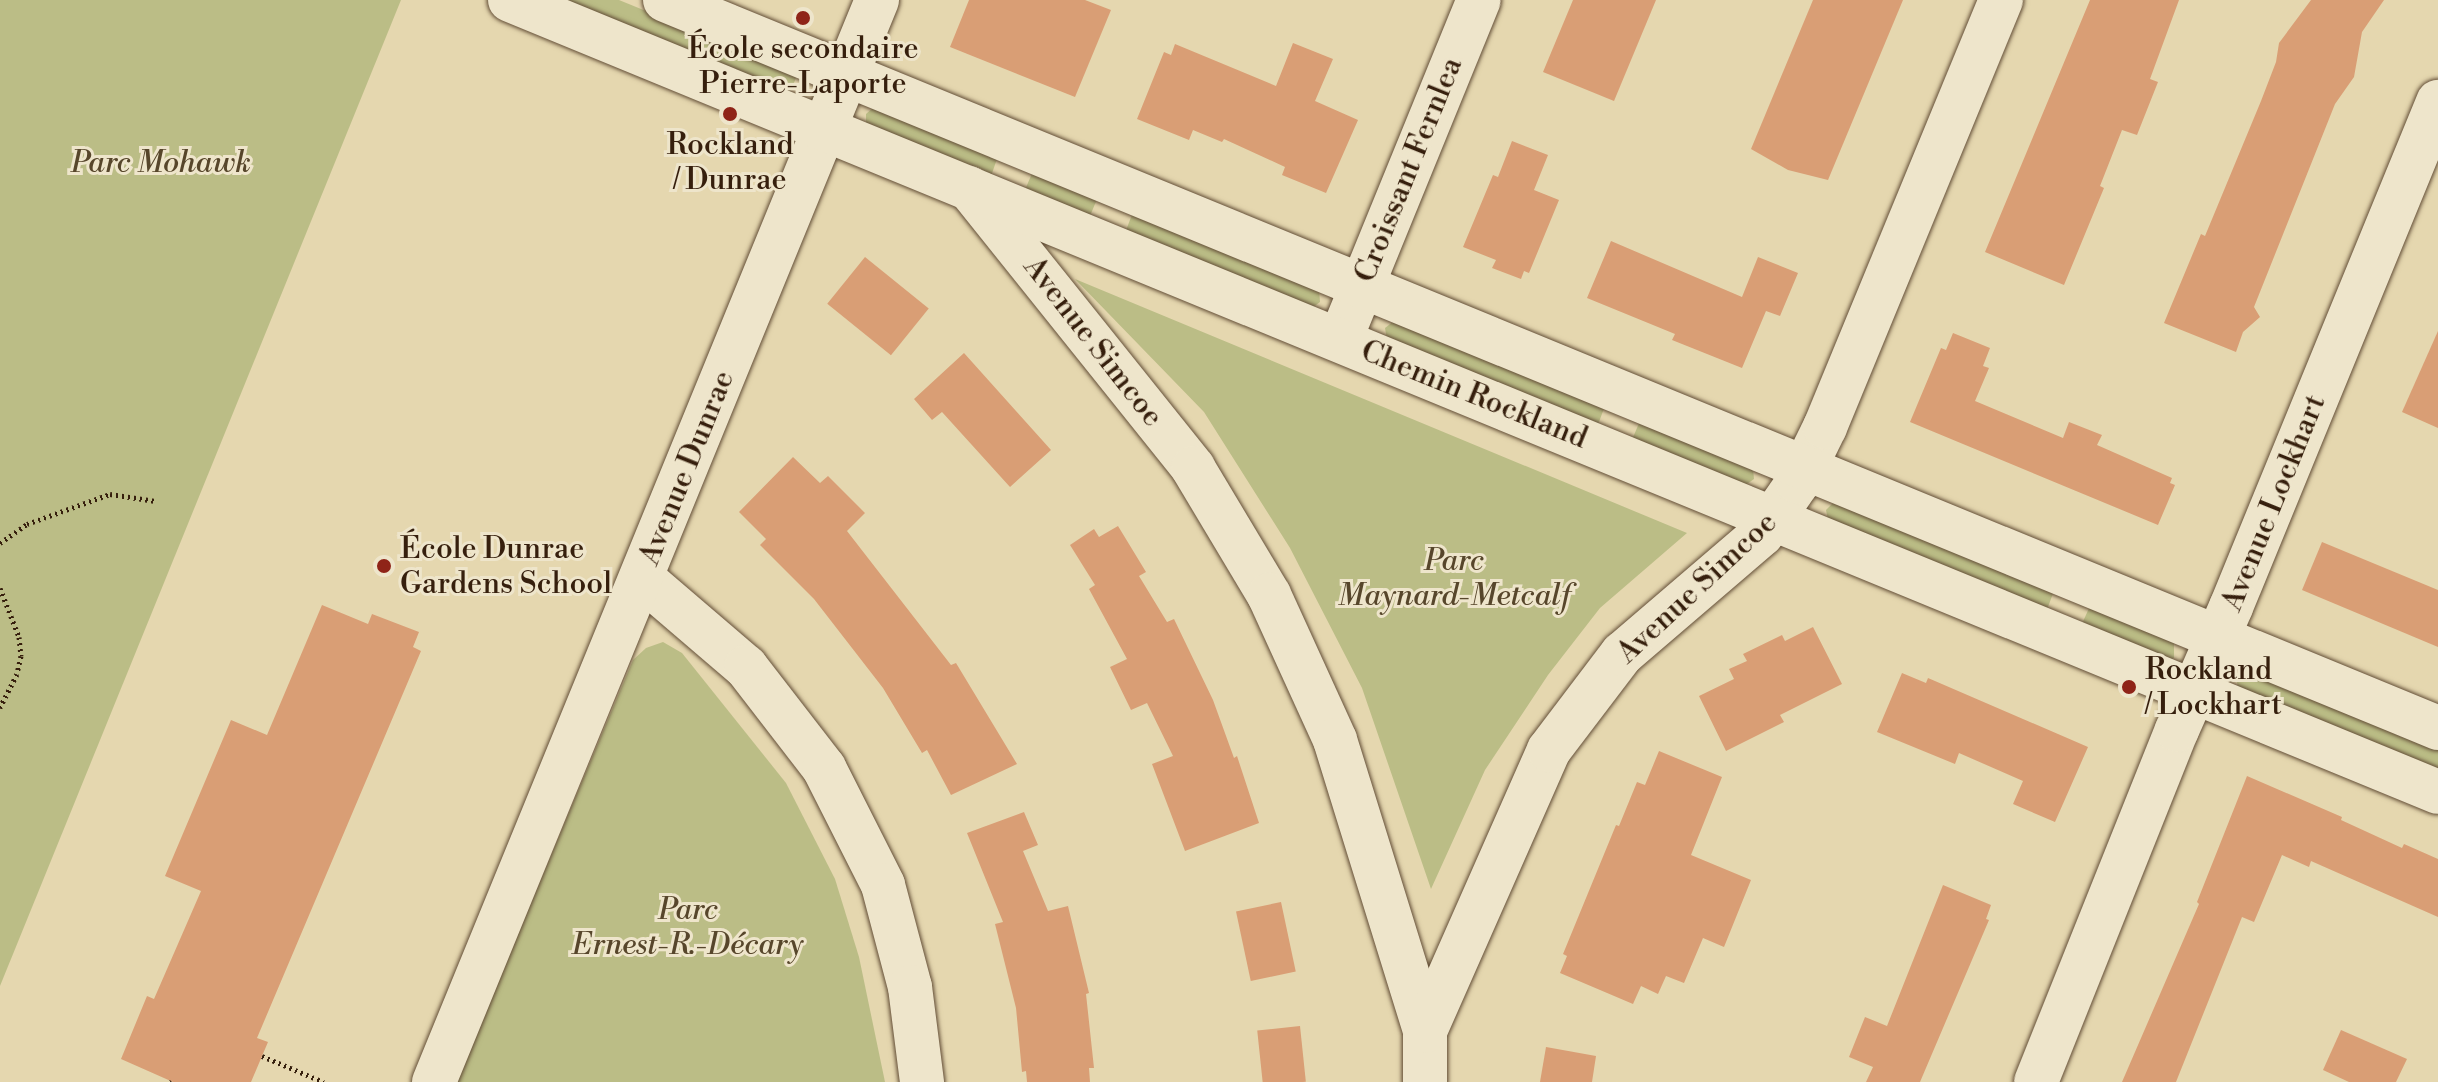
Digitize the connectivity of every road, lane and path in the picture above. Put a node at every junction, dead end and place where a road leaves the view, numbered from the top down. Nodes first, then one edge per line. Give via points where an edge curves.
1 (510, 0) edge
2 (665, 0) edge
3 (877, 0) edge
4 (1479, 0) edge
5 (2001, 0) edge
6 (847, 75) junction
7 (2438, 102) edge
8 (826, 129) junction
9 (969, 188) junction
10 (1362, 286) junction
11 (1340, 340) junction
12 (1805, 468) junction
13 (155, 501) dead end
14 (1776, 518) junction
15 (0, 543) edge
16 (642, 578) junction
17 (0, 588) edge
18 (2218, 638) junction
19 (2195, 691) junction
20 (0, 708) edge
21 (2438, 728) edge
22 (2438, 792) edge
23 (1425, 1031) junction
24 (262, 1056) dead end
25 (324, 1082) edge
26 (434, 1082) edge
27 (922, 1082) edge
28 (1425, 1082) edge
29 (2036, 1082) edge

1 - 8 street, Chemin Rockland
2 - 6 street, Chemin Rockland
3 - 6 street
4 - 10 street, Croissant Fernlea
5 - 12 street, Avenue Simcoe
6 - 8 street, Avenue Dunrae
6 - 10 street, Chemin Rockland
7 - 18 street, Avenue Lockhart
8 - 9 street, Chemin Rockland
8 - 16 street, Avenue Dunrae
9 - 11 street, Chemin Rockland
9 - 23 street, Avenue Simcoe via 1193,468 1269,595 1335,740
10 - 11 street, Croissant Fernlea
10 - 12 street, Chemin Rockland
11 - 14 street, Chemin Rockland
12 - 14 street, Avenue Simcoe
12 - 18 street, Chemin Rockland
13 - 15 path via 110,494 27,524
14 - 19 street, Chemin Rockland
14 - 23 street, Avenue Simcoe via 1622,654 1549,750
16 - 26 street, Avenue Dunrae
16 - 27 street via 746,667 824,768 883,885 910,987
17 - 20 path via 21,656
18 - 19 street, Avenue Lockhart
18 - 21 street, Chemin Rockland
19 - 22 street, Chemin Rockland
19 - 29 street, Avenue Lockhart
23 - 28 street, Avenue Simcoe
24 - 25 path

